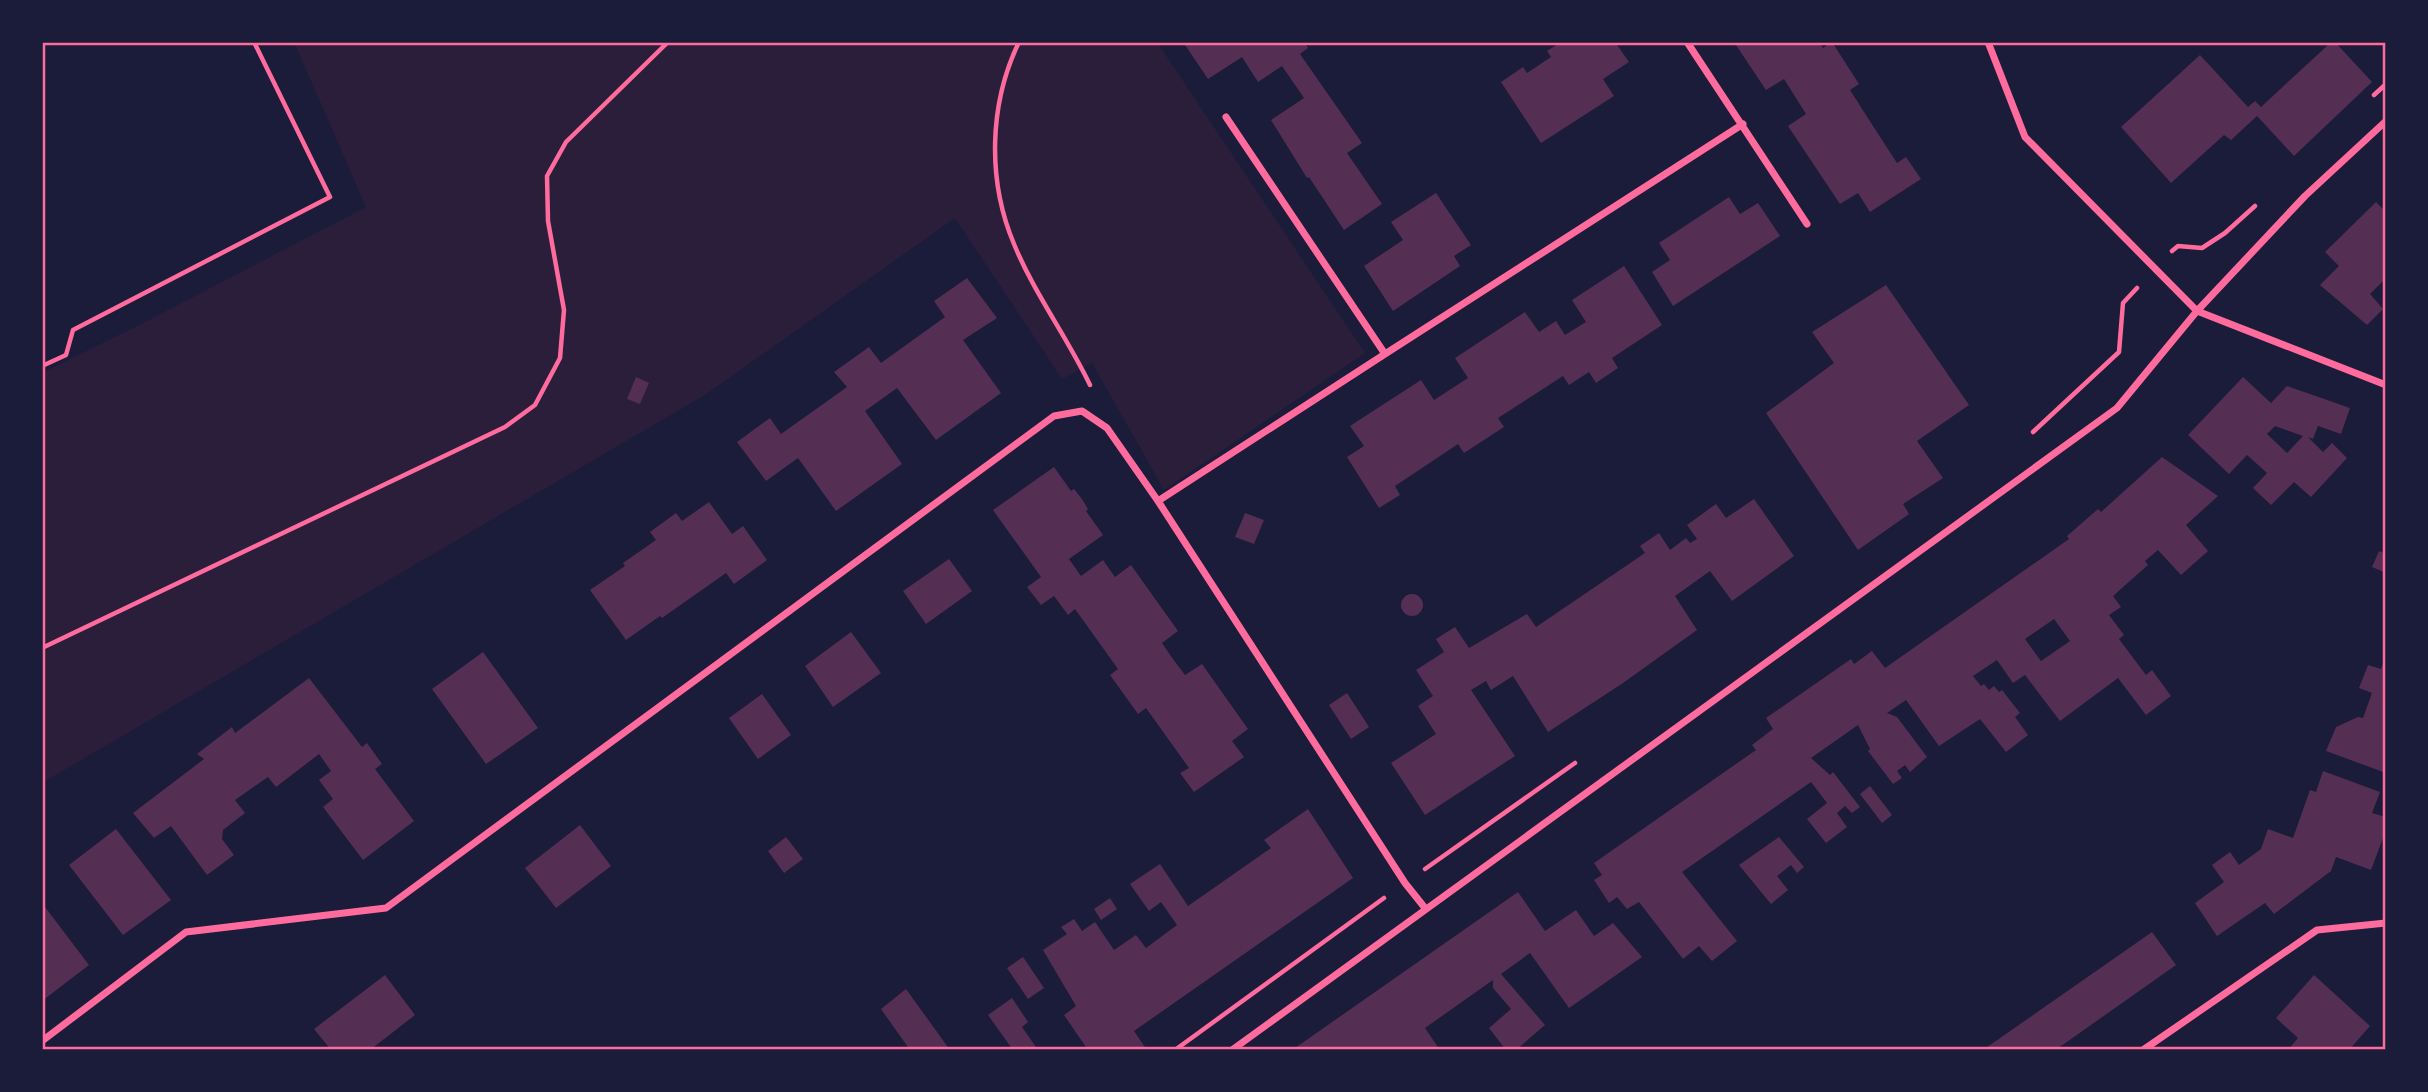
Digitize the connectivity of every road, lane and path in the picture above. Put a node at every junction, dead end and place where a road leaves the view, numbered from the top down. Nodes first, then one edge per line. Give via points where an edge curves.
1 (254, 42) edge
2 (668, 42) edge
3 (1019, 42) edge
4 (1687, 42) edge
5 (1988, 42) edge
6 (2386, 83) edge
7 (2367, 101) dead end
8 (1226, 117) dead end
9 (2386, 121) edge
10 (1743, 124) junction
11 (2263, 199) dead end
12 (1807, 224) dead end
13 (2155, 268) junction
14 (2197, 311) junction
15 (1385, 354) junction
16 (42, 366) edge
17 (2386, 385) edge
18 (1107, 428) junction
19 (2028, 436) dead end
20 (1158, 501) junction
21 (42, 648) edge
22 (1583, 758) dead end
23 (1405, 883) junction
24 (1425, 908) junction
25 (2386, 923) edge
26 (42, 1041) edge
27 (1175, 1050) edge
28 (1232, 1050) edge
29 (2143, 1050) edge

1 - 16 path via 330,197 74,330 66,355
2 - 21 path via 566,142 547,176 548,221 564,310 560,358 535,405 505,427
3 - 18 path via 1003,86 996,124 995,170 1003,213 1014,245 1089,382
4 - 10 street
5 - 13 street via 2025,137
6 - 7 path
8 - 15 street
9 - 14 street via 2305,196
10 - 12 street
10 - 15 street
11 - 13 path via 2202,248 2178,246
13 - 14 street
13 - 19 path via 2123,303 2119,352
14 - 17 street
14 - 24 street via 2117,408
15 - 20 street
18 - 20 street
18 - 26 street via 1082,411 1054,416 386,908 186,932
20 - 23 street
22 - 23 path
23 - 24 street
23 - 27 path
24 - 28 street
25 - 29 street via 2317,930

